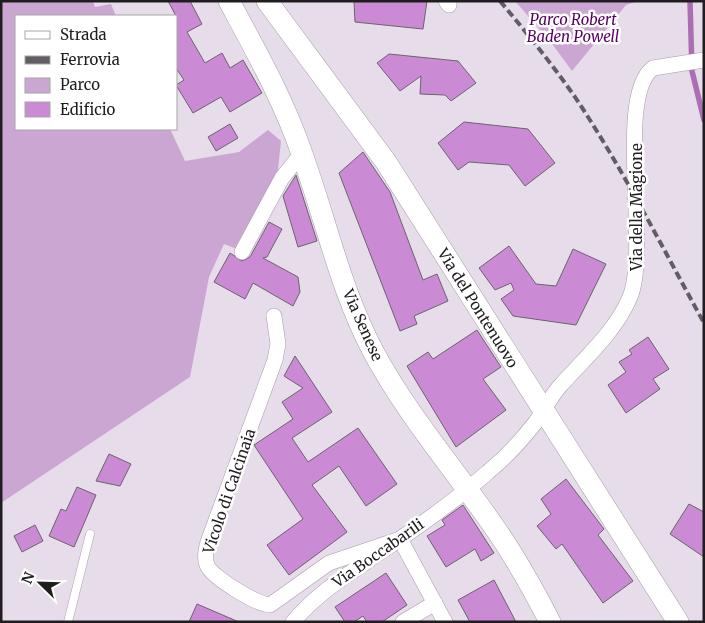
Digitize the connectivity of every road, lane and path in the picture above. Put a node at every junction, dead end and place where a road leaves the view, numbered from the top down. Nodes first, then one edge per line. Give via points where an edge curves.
1 (229, 1) edge
2 (267, 1) edge
3 (704, 60) edge
4 (302, 153) junction
5 (242, 252) dead end
6 (274, 316) dead end
7 (543, 411) junction
8 (467, 488) junction
9 (90, 534) dead end
10 (400, 539) junction
11 (435, 603) junction
12 (68, 622) edge
13 (293, 622) edge
14 (403, 622) edge
15 (445, 622) edge
16 (550, 622) edge
17 (678, 622) edge

1 - 4 main road, Via Senese via 268,75
2 - 7 main road, Via del Pontenuovo via 386,162
3 - 7 street, Via della Magione via 656,67 644,78 637,111 634,187 638,260 632,291 612,326 560,386
4 - 5 street via 282,178
4 - 8 main road, Via Senese via 363,331 404,404
6 - 10 street, Vicolo di Calcinaia via 278,344 275,360 208,542 207,565 212,572 255,601 270,605 329,563
7 - 8 street, Via della Magione via 514,447
7 - 17 main road, Via del Pontenuovo
8 - 10 street, Via Boccabarili
8 - 16 main road, Via Senese via 511,552
9 - 12 lane
10 - 11 street
10 - 13 street, Via Boccabarili via 325,590
11 - 14 street
11 - 15 street

